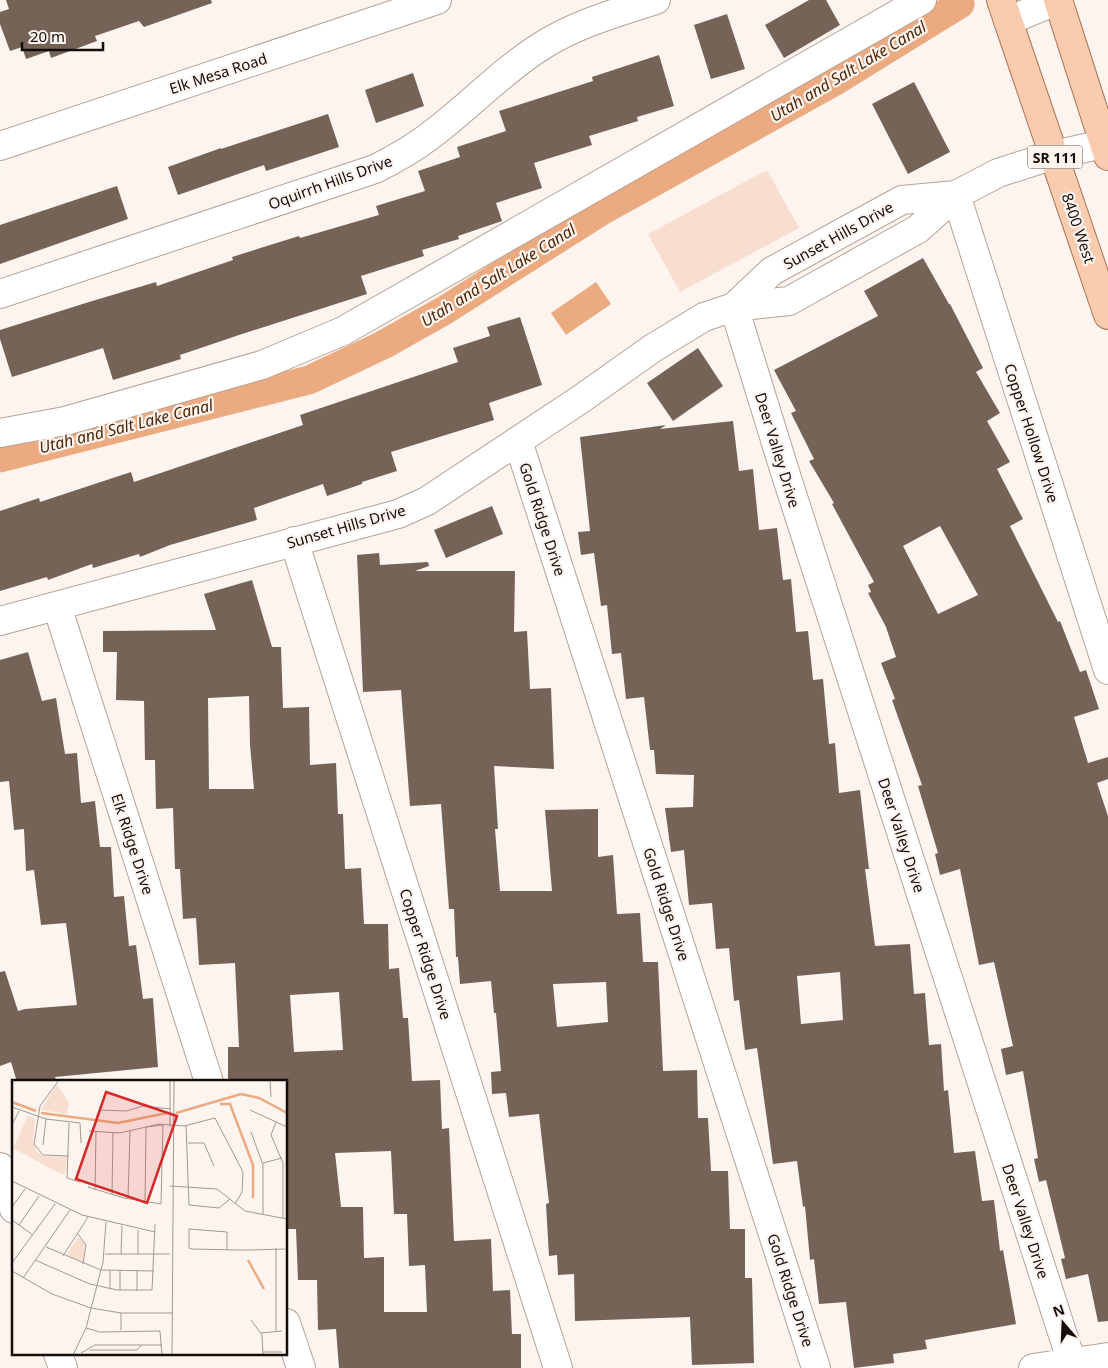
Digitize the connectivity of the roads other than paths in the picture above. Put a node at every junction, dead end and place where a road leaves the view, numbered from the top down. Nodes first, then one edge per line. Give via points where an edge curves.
1 (437, 0) edge
2 (656, 0) edge
3 (922, 0) edge
4 (1058, 0) edge
5 (1004, 10) edge
6 (0, 146) edge
7 (1107, 147) edge
8 (1054, 155) junction
9 (956, 195) junction
10 (0, 294) edge
11 (734, 307) junction
12 (1108, 314) edge
13 (0, 433) edge
14 (518, 441) junction
15 (294, 541) junction
16 (57, 606) junction
17 (0, 621) edge
18 (1108, 670) edge
19 (208, 1080) edge
20 (288, 1329) edge
21 (59, 1356) edge
22 (1108, 1357) edge
23 (1072, 1363) junction
24 (63, 1368) edge
25 (301, 1368) edge
26 (558, 1368) edge
27 (816, 1368) edge
28 (1033, 1368) edge

1 - 6 street, Elk Mesa Road
2 - 10 street, Oquirrh Hills Drive via 561,34 519,62 428,138 375,169
3 - 13 street via 343,331 262,365 65,421
4 - 5 street
4 - 7 main road, SR 111
5 - 8 main road, 8400 West / SR 111
7 - 8 street, Sunset Hills Drive
8 - 9 street, Sunset Hills Drive via 998,174
8 - 12 main road, 8400 West / SR 111
9 - 11 street, Sunset Hills Drive via 902,200 772,271
9 - 18 street, Copper Hollow Drive
11 - 14 street, Sunset Hills Drive via 704,317 653,348
11 - 23 street, Deer Valley Drive
14 - 15 street, Sunset Hills Drive via 427,501 398,514
14 - 27 street, Gold Ridge Drive
15 - 16 street, Sunset Hills Drive
15 - 26 street, Copper Ridge Drive
16 - 17 street, Sunset Hills Drive
16 - 19 street, Elk Ridge Drive
20 - 25 street
21 - 24 street
22 - 23 street
23 - 28 street

